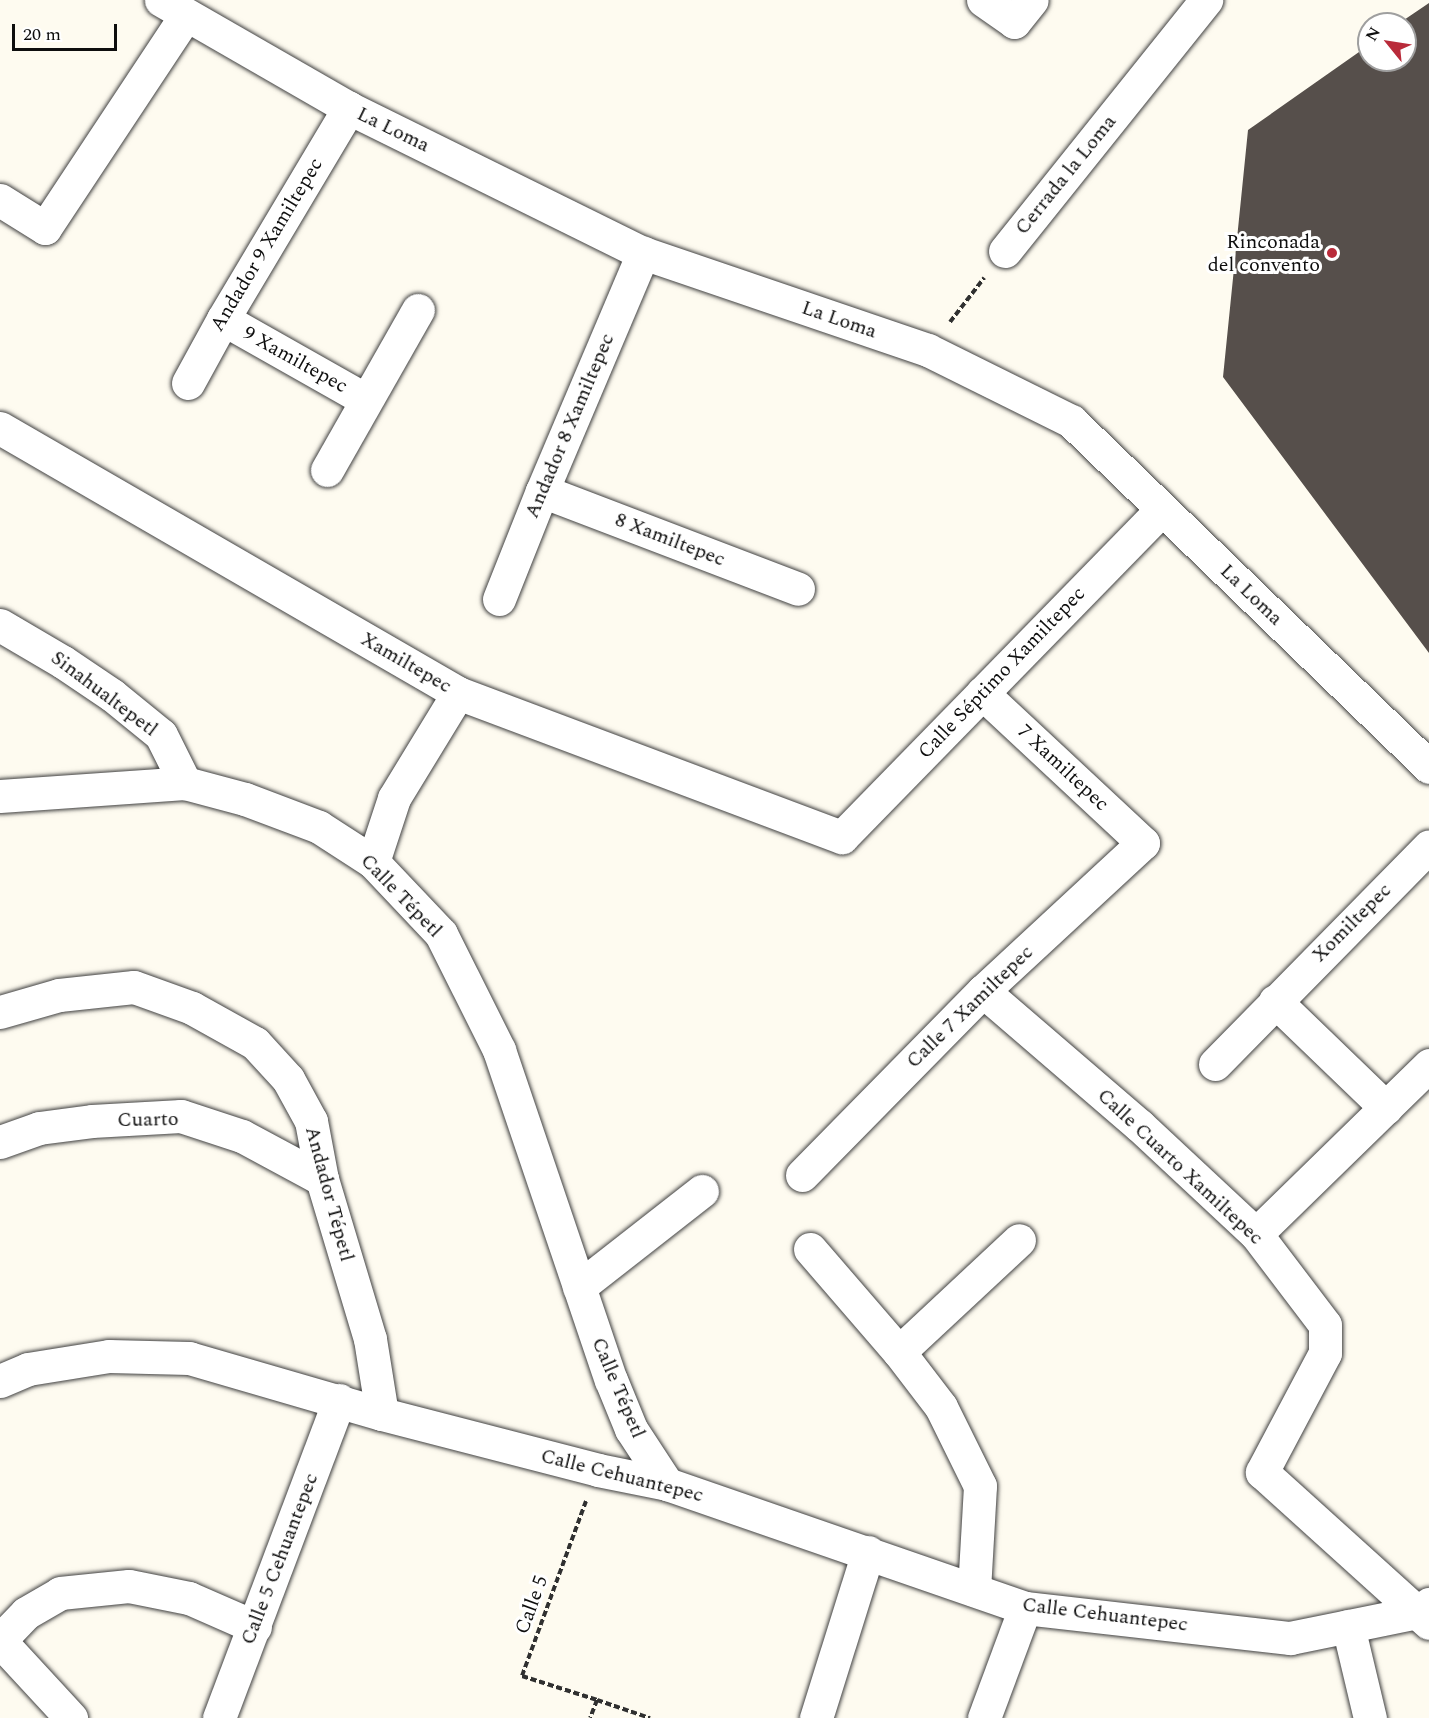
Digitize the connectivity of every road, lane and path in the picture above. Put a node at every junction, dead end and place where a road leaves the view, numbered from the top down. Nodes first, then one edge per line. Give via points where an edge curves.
1 (983, 0) edge
2 (1032, 0) edge
3 (1206, 0) edge
4 (173, 8) edge
5 (349, 108) junction
6 (0, 200) edge
7 (1005, 251) joint
8 (643, 253) junction
9 (418, 310) dead end
10 (223, 319) junction
11 (928, 350) junction
12 (188, 384) dead end
13 (366, 400) junction
14 (0, 428) edge
15 (327, 470) dead end
16 (542, 491) junction
17 (1162, 509) junction
18 (798, 589) dead end
19 (499, 599) dead end
20 (0, 626) edge
21 (458, 693) junction
22 (982, 693) junction
23 (1429, 767) edge
24 (185, 783) junction
25 (0, 796) edge
26 (842, 837) joint
27 (1143, 843) joint
28 (1429, 846) edge
29 (372, 862) junction
30 (983, 991) junction
31 (1275, 1001) junction
32 (0, 1012) edge
33 (1215, 1064) dead end
34 (1429, 1065) edge
35 (1386, 1108) junction
36 (0, 1142) edge
37 (802, 1175) dead end
38 (322, 1179) junction
39 (702, 1191) dead end
40 (1256, 1234) junction
41 (1019, 1240) dead end
42 (810, 1249) dead end
43 (579, 1287) junction
44 (899, 1352) junction
45 (0, 1381) edge
46 (339, 1400) junction
47 (382, 1414) junction
48 (598, 1470) junction
49 (667, 1484) junction
50 (868, 1552) junction
51 (974, 1590) junction
52 (1025, 1608) junction
53 (1425, 1613) edge
54 (1348, 1626) junction
55 (255, 1627) junction
56 (0, 1641) edge
57 (597, 1700) junction
58 (71, 1718) edge
59 (219, 1718) edge
60 (590, 1718) edge
61 (650, 1718) edge
62 (816, 1718) edge
63 (984, 1718) edge
64 (1370, 1718) edge

1 - 2 street via 1014,22
3 - 7 street, Cerrada la Loma
4 - 5 street, La Loma
4 - 6 street via 45,228
5 - 8 street, La Loma
5 - 10 street, Andador 9 Xamiltepec
7 - 11 path, Cerrada la Loma
8 - 11 street, La Loma
8 - 16 street, Andador 8 Xamiltepec
9 - 13 street, 9 Xamiltepec
10 - 12 street, Andador 9 Xamiltepec
10 - 13 street, 9 Xamiltepec
11 - 17 street, La Loma via 1071,421
13 - 15 street, 9 Xamiltepec
14 - 21 street, Xamiltepec
16 - 18 street, 8 Xamiltepec
16 - 19 street, Andador 8 Xamiltepec
17 - 22 street, Calle Séptimo Xamiltepec
17 - 23 street, La Loma
20 - 24 street, Sinahualtepetl via 112,694 161,735
21 - 26 street, Xamiltepec
21 - 29 street via 394,798
22 - 26 street, Calle Séptimo Xamiltepec
22 - 27 street, 7 Xamiltepec
24 - 25 street, Calle Tépetl
24 - 29 street, Calle Tépetl via 245,799 319,827
27 - 30 street, Calle 7 Xamiltepec
28 - 31 street, Xomiltepec
29 - 43 street, Calle Tépetl via 441,934 500,1050
30 - 37 street, Calle 7 Xamiltepec
30 - 40 street, Calle Cuarto Xamiltepec via 1140,1126
31 - 33 street, Xomiltepec
31 - 35 street
32 - 38 street, Andador Tépetl via 59,995 134,987 192,1008 255,1044 288,1079 311,1121
34 - 35 street
35 - 40 street
36 - 38 street, Cuarto via 39,1128 181,1116 242,1136
38 - 47 street, Andador Tépetl via 370,1339
39 - 43 street
40 - 53 street, Calle Cuarto Xamiltepec via 1325,1325 1325,1353 1262,1472
41 - 44 street
42 - 44 street
43 - 49 street, Calle Tépetl via 631,1429
44 - 51 street via 941,1407 980,1486
45 - 46 street, Calle Cehuantepec via 28,1369 109,1356 189,1358
46 - 47 street, Calle Cehuantepec
46 - 55 street, Calle 5 Cehuantepec
47 - 48 street, Calle Cehuantepec
48 - 49 street, Calle Cehuantepec
48 - 57 path, Calle 5 via 522,1676
49 - 50 street, Calle Cehuantepec
50 - 51 street, Calle Cehuantepec
50 - 62 street
51 - 52 street, Calle Cehuantepec
52 - 54 street, Calle Cehuantepec via 1290,1638
52 - 63 street
53 - 54 street, Calle Cehuantepec
54 - 64 street
55 - 56 street via 189,1598 129,1586 60,1593 26,1612
55 - 59 street, Calle 5 Cehuantepec
56 - 58 street
57 - 60 path
57 - 61 path, Calle 5

